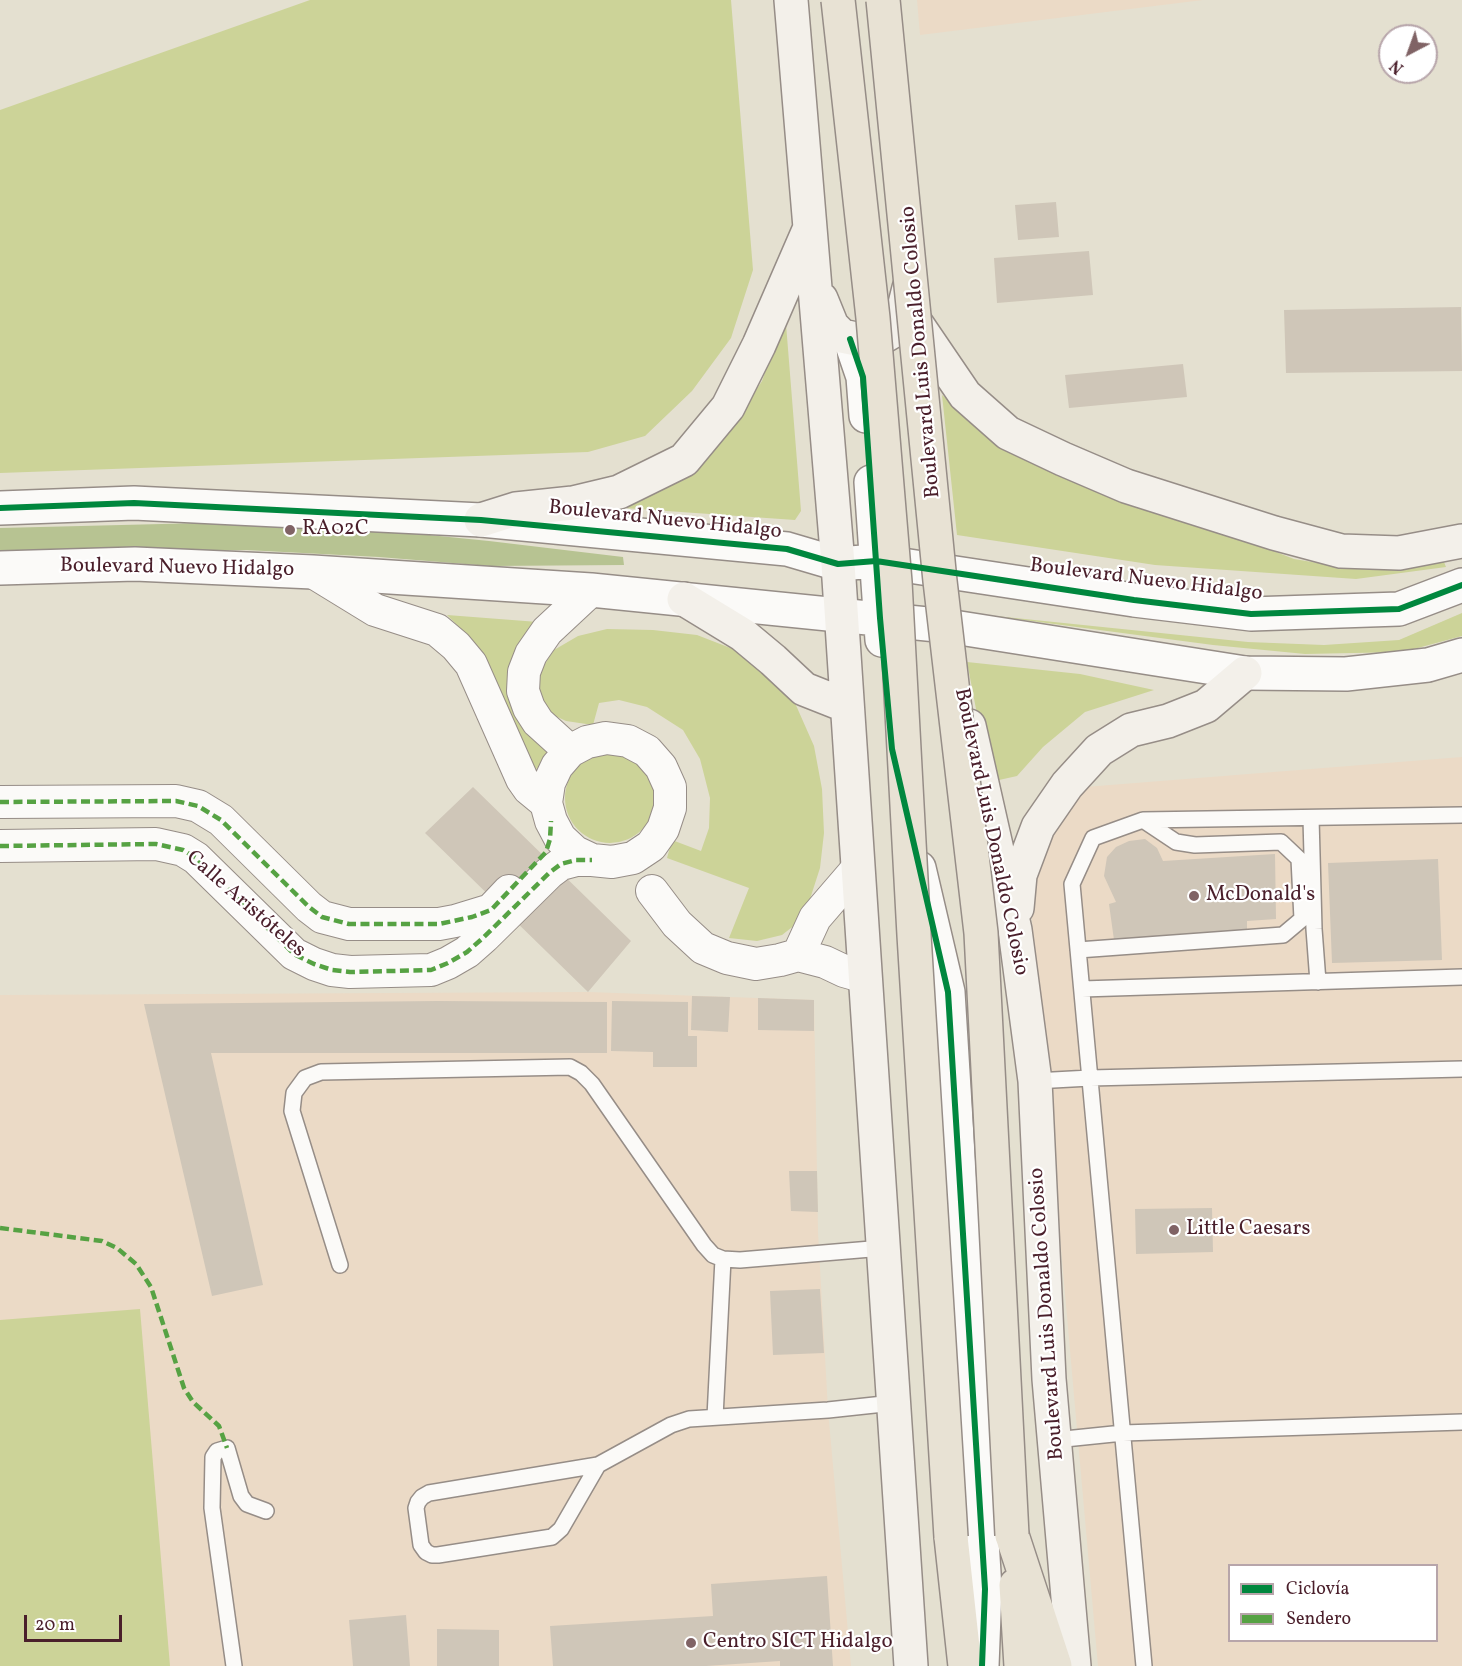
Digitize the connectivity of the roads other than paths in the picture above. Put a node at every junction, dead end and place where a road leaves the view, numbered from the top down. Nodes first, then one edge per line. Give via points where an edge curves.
1 (791, 0) edge
2 (838, 0) edge
3 (883, 0) edge
4 (897, 0) edge
5 (810, 229) junction
6 (913, 272) junction
7 (814, 277) junction
8 (916, 323) junction
9 (850, 339) junction
10 (0, 508) edge
11 (481, 520) junction
12 (1462, 541) edge
13 (876, 561) junction
14 (838, 564) junction
15 (0, 568) edge
16 (943, 571) junction
17 (313, 572) junction
18 (1462, 585) edge
19 (591, 590) junction
20 (684, 598) junction
21 (841, 615) junction
22 (880, 618) junction
23 (947, 626) junction
24 (1462, 655) edge
25 (1245, 673) junction
26 (847, 705) junction
27 (570, 752) junction
28 (0, 802) edge
29 (549, 812) junction
30 (1462, 815) edge
31 (1311, 818) junction
32 (1143, 820) junction
33 (663, 829) junction
34 (0, 846) edge
35 (602, 861) junction
36 (858, 868) junction
37 (652, 891) junction
38 (1015, 930) junction
39 (1078, 950) junction
40 (798, 955) junction
41 (865, 977) junction
42 (1462, 977) edge
43 (1318, 982) junction
44 (1082, 988) junction
45 (1462, 1069) edge
46 (1090, 1078) junction
47 (1035, 1081) junction
48 (883, 1248) junction
49 (723, 1259) junction
50 (340, 1265) dead end
51 (893, 1403) junction
52 (715, 1417) junction
53 (1462, 1422) edge
54 (1123, 1433) junction
55 (1055, 1440) junction
56 (598, 1465) junction
57 (266, 1511) dead end
58 (1012, 1535) junction
59 (967, 1661) edge
60 (234, 1666) edge
61 (911, 1666) edge
62 (1021, 1666) edge
63 (1055, 1666) edge
64 (1074, 1666) edge
65 (1144, 1666) edge

1 - 5 main road
2 - 59 main road, bridge via 873,318 895,582 951,1537
3 - 58 main road, Boulevard Luis Donaldo Colosio, bridge via 940,581 981,933
4 - 6 main road, Boulevard Luis Donaldo Colosio
5 - 7 main road
5 - 11 main road via 728,407 684,459 619,492 573,503 516,509
6 - 8 main road, Boulevard Luis Donaldo Colosio
6 - 9 main road via 902,316 893,331 881,338
7 - 9 main road via 832,326
7 - 14 main road
8 - 12 main road via 965,395 1008,433 1126,486 1341,551 1399,554
8 - 16 main road, Boulevard Luis Donaldo Colosio
9 - 13 street via 863,377
10 - 11 street, Boulevard Nuevo Hidalgo via 135,503
11 - 14 street, Boulevard Nuevo Hidalgo via 788,549
13 - 14 street, Boulevard Nuevo Hidalgo
13 - 16 street, Boulevard Nuevo Hidalgo
13 - 22 street
14 - 21 main road
15 - 17 street, Boulevard Nuevo Hidalgo via 135,564
16 - 18 street, Boulevard Nuevo Hidalgo via 1251,614 1399,609
16 - 23 main road, Boulevard Luis Donaldo Colosio
17 - 19 street, Boulevard Nuevo Hidalgo
17 - 29 street via 375,610 437,630 456,646 471,664 522,779
19 - 20 street, Boulevard Nuevo Hidalgo
19 - 27 street via 547,631 524,672 523,691 529,708
20 - 21 street, Boulevard Nuevo Hidalgo
20 - 26 main road via 743,635 804,689
21 - 22 street, Boulevard Nuevo Hidalgo
21 - 26 main road
22 - 23 street, Boulevard Nuevo Hidalgo
22 - 59 street via 892,749 948,992 985,1589
23 - 25 street, Boulevard Nuevo Hidalgo
23 - 38 main road, Boulevard Luis Donaldo Colosio
24 - 25 street, Boulevard Nuevo Hidalgo via 1428,665 1346,674
25 - 38 main road via 1206,706 1131,730 1099,750 1067,784 1038,827 1020,875
26 - 36 main road
27 - 29 street via 549,783
27 - 33 street via 587,742 606,738 627,741 646,751 661,767 670,787 670,808
28 - 29 street, Calle Aristóteles via 176,801 198,806 221,820 309,907 322,917 349,924 439,924 491,910 546,852 550,839
29 - 35 street via 560,838 574,852
30 - 31 lane
31 - 32 lane
31 - 43 lane
32 - 39 lane via 1093,838 1072,884
32 - 39 lane via 1176,842 1194,845 1281,842 1299,859 1302,919 1283,935
33 - 35 street via 651,846 633,858
33 - 37 street via 650,870
34 - 35 street, Calle Aristóteles via 156,844 183,850 196,858 294,954 332,970 350,972 431,969 448,963 484,938 561,864
35 - 37 street via 629,868
36 - 40 street via 815,918
36 - 41 main road
37 - 40 street via 677,924 703,948 756,964
38 - 47 main road, Boulevard Luis Donaldo Colosio
39 - 44 lane
40 - 41 street
41 - 48 main road
42 - 43 lane
43 - 44 lane
44 - 46 lane
45 - 46 lane
46 - 47 lane
46 - 54 lane
47 - 55 main road, Boulevard Luis Donaldo Colosio
48 - 49 lane
48 - 51 main road
49 - 50 lane via 704,1245 592,1084 570,1067 558,1067 321,1072 305,1078 294,1093 292,1111
49 - 52 lane
51 - 52 lane
51 - 61 main road
52 - 56 lane via 671,1425
53 - 54 lane
54 - 55 lane
54 - 65 lane
55 - 64 main road, Boulevard Luis Donaldo Colosio
56 - 56 lane via 429,1493 416,1508 421,1545 426,1552 438,1555 552,1537 565,1524
57 - 60 lane via 247,1504 227,1448 217,1451 213,1457 213,1508
58 - 62 main road, Boulevard Luis Donaldo Colosio
58 - 63 main road

